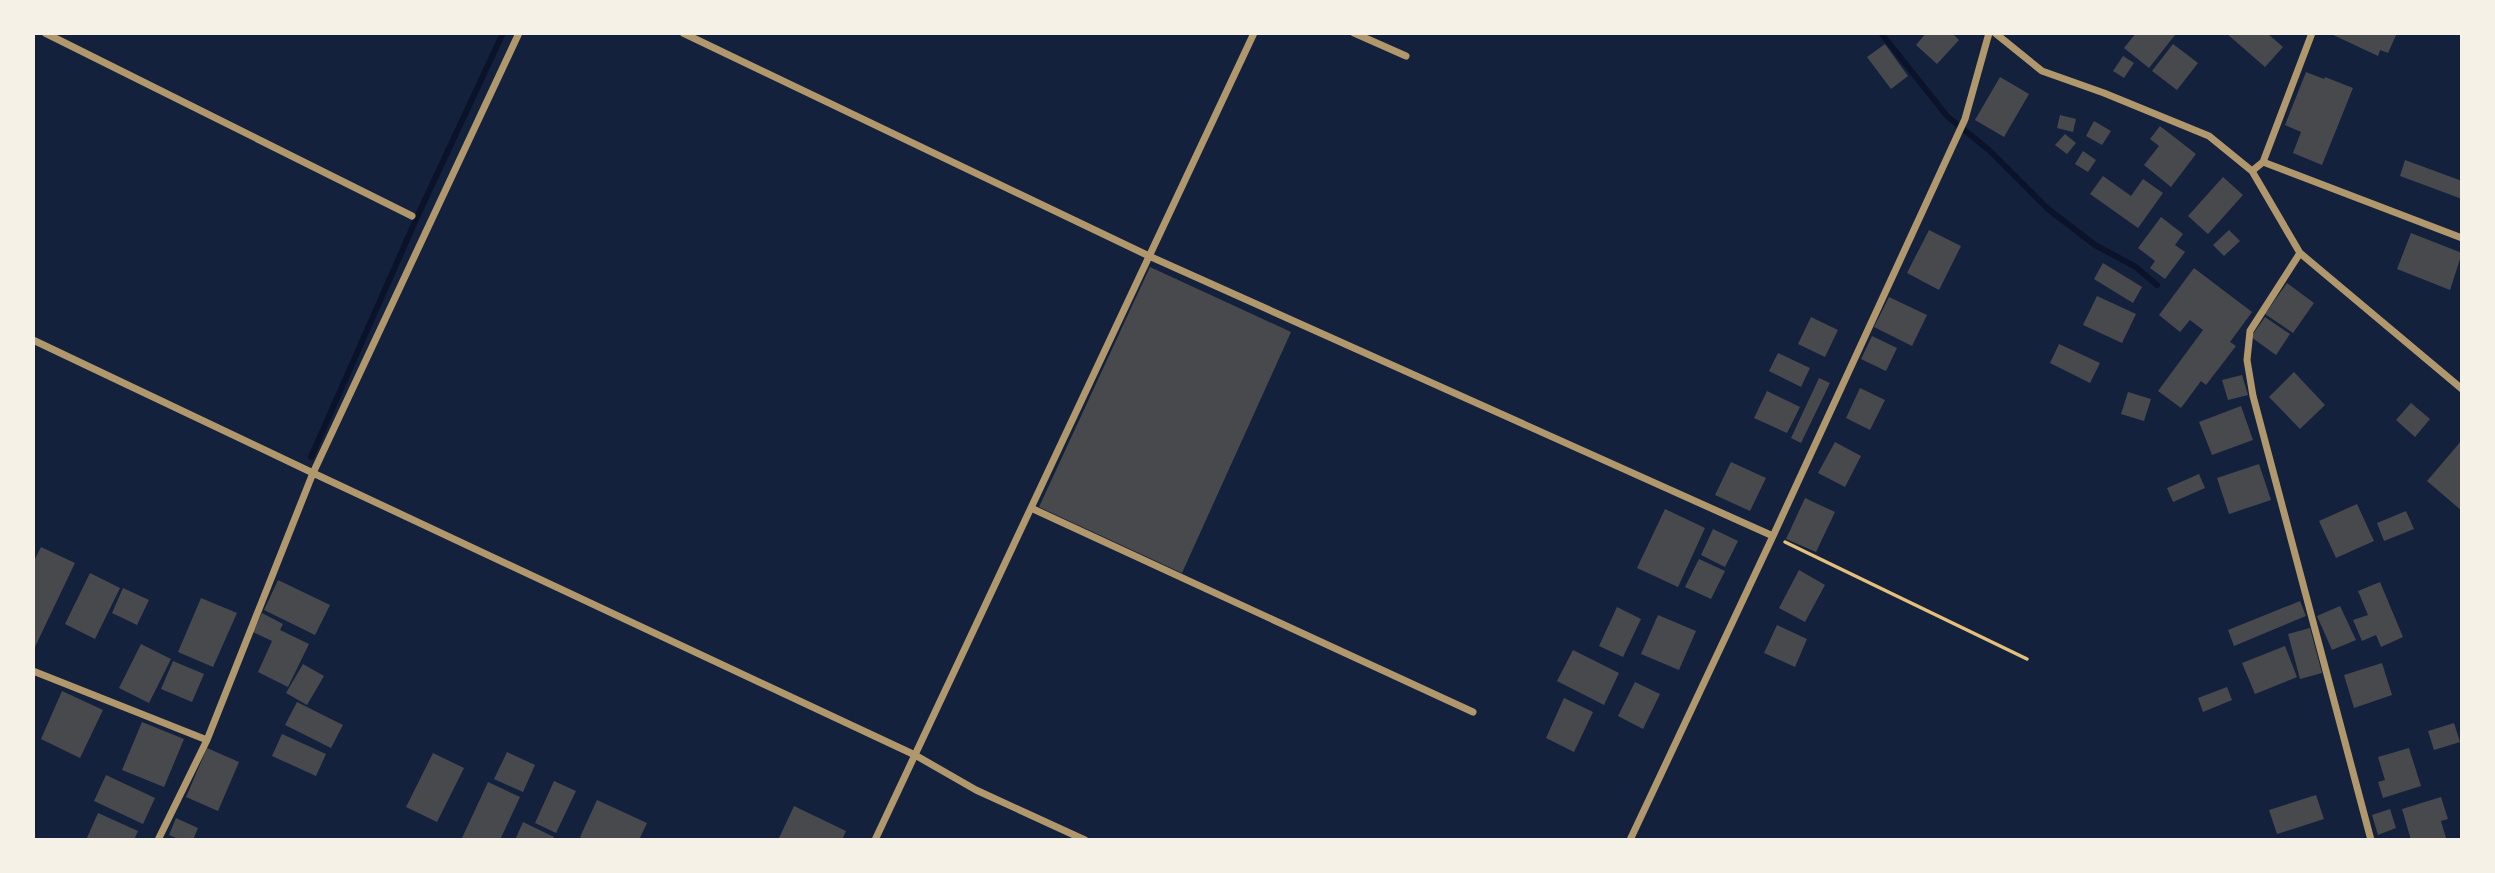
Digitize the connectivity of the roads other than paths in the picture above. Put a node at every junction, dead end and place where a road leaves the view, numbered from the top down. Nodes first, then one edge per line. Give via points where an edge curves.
1 (45, 33) edge
2 (519, 33) edge
3 (683, 33) edge
4 (1254, 33) edge
5 (1354, 33) edge
6 (1989, 33) edge
7 (1995, 33) edge
8 (2312, 33) edge
9 (1406, 56) dead end
10 (2263, 162) junction
11 (2252, 171) junction
12 (412, 216) dead end
13 (2462, 238) edge
14 (2300, 253) junction
15 (1149, 256) junction
16 (33, 340) edge
17 (2462, 389) edge
18 (313, 473) junction
19 (1031, 508) junction
20 (1773, 536) junction
21 (33, 671) edge
22 (1473, 712) dead end
23 (206, 740) junction
24 (915, 755) junction
25 (158, 840) edge
26 (875, 840) edge
27 (1085, 840) edge
28 (1630, 840) edge
29 (2371, 840) edge

1 - 12 street
2 - 18 street
3 - 15 street
4 - 15 street
5 - 9 street
6 - 20 street via 1965,119
7 - 11 street via 2042,71 2209,136
8 - 10 street
10 - 11 street
10 - 13 street
11 - 14 street
14 - 17 street
14 - 29 street via 2250,331 2247,360
15 - 19 street
15 - 20 street
16 - 18 street
18 - 23 street
18 - 24 street
19 - 22 street
19 - 24 street
20 - 28 street
21 - 23 street
23 - 25 street
24 - 26 street
24 - 27 street via 976,790

